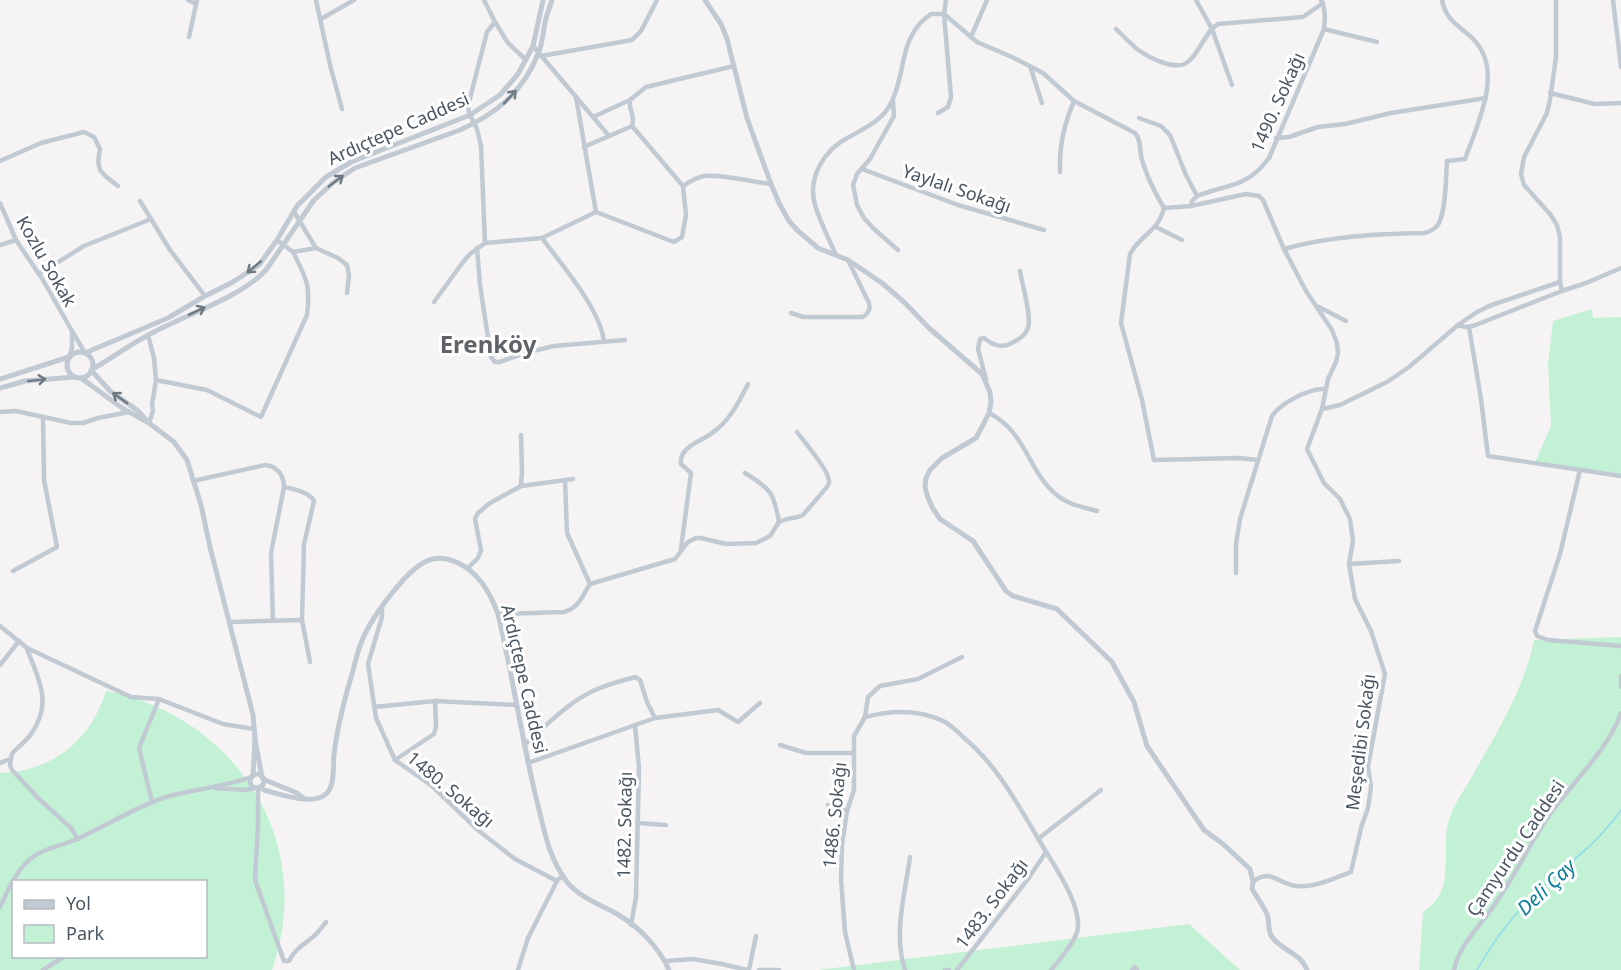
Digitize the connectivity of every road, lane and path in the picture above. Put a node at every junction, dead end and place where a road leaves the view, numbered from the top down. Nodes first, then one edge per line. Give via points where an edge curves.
1 (188, 0) edge
2 (316, 0) edge
3 (354, 0) edge
4 (484, 0) edge
5 (543, 0) edge
6 (552, 0) edge
7 (657, 0) edge
8 (705, 0) edge
9 (946, 0) edge
10 (987, 0) edge
11 (1196, 0) edge
12 (1442, 0) edge
13 (1556, 0) edge
14 (1614, 0) edge
15 (197, 2) edge
16 (1322, 2) edge
17 (944, 14) junction
18 (321, 19) junction
19 (495, 22) junction
20 (1116, 29) dead end
21 (1212, 29) junction
22 (1323, 29) junction
23 (971, 36) junction
24 (189, 37) dead end
25 (1377, 42) dead end
26 (533, 46) junction
27 (540, 55) junction
28 (526, 60) junction
29 (734, 66) junction
30 (1030, 66) junction
31 (1621, 67) edge
32 (1232, 85) dead end
33 (1550, 93) junction
34 (576, 97) junction
35 (1486, 98) junction
36 (630, 100) junction
37 (893, 100) junction
38 (1074, 101) junction
39 (1042, 103) dead end
40 (1621, 104) edge
41 (342, 109) dead end
42 (938, 113) dead end
43 (470, 115) junction
44 (593, 117) junction
45 (1139, 118) dead end
46 (474, 124) junction
47 (632, 126) junction
48 (609, 136) junction
49 (1276, 138) junction
50 (584, 147) junction
51 (0, 161) edge
52 (862, 169) junction
53 (1060, 172) dead end
54 (771, 184) junction
55 (118, 186) dead end
56 (682, 186) junction
57 (1197, 196) junction
58 (140, 201) dead end
59 (0, 203) edge
60 (1191, 206) junction
61 (1164, 208) junction
62 (294, 212) junction
63 (596, 212) junction
64 (151, 219) junction
65 (300, 221) junction
66 (1156, 227) junction
67 (1044, 230) dead end
68 (543, 238) junction
69 (16, 240) junction
70 (277, 240) junction
71 (1182, 240) dead end
72 (485, 243) junction
73 (0, 245) edge
74 (284, 245) junction
75 (316, 248) junction
76 (477, 248) junction
77 (1284, 249) junction
78 (898, 250) dead end
79 (293, 252) junction
80 (836, 255) junction
81 (848, 260) junction
82 (1621, 268) edge
83 (1020, 271) dead end
84 (39, 274) junction
85 (1560, 282) junction
86 (1562, 291) junction
87 (347, 293) dead end
88 (205, 296) junction
89 (434, 302) dead end
90 (1317, 306) junction
91 (791, 313) dead end
92 (1346, 321) dead end
93 (1458, 325) junction
94 (1469, 327) junction
95 (72, 331) junction
96 (148, 336) junction
97 (625, 340) dead end
98 (604, 341) junction
99 (85, 353) junction
100 (69, 357) junction
101 (91, 370) junction
102 (78, 377) junction
103 (0, 379) edge
104 (156, 380) junction
105 (986, 381) junction
106 (748, 384) dead end
107 (0, 388) edge
108 (1325, 389) junction
109 (1322, 409) junction
110 (0, 412) edge
111 (129, 412) junction
112 (989, 413) junction
113 (43, 417) junction
114 (149, 423) junction
115 (797, 432) dead end
116 (521, 435) dead end
117 (1258, 460) junction
118 (1580, 470) junction
119 (745, 473) dead end
120 (1621, 476) edge
121 (573, 479) dead end
122 (565, 480) junction
123 (194, 481) junction
124 (521, 486) junction
125 (284, 487) junction
126 (1097, 511) dead end
127 (779, 522) junction
128 (681, 552) junction
129 (1399, 561) dead end
130 (1349, 564) junction
131 (468, 568) junction
132 (13, 571) dead end
133 (1236, 573) dead end
134 (590, 584) junction
135 (382, 606) junction
136 (498, 614) junction
137 (273, 620) junction
138 (302, 620) junction
139 (230, 622) junction
140 (0, 626) edge
141 (19, 641) junction
142 (1621, 646) edge
143 (27, 648) junction
144 (962, 657) dead end
145 (310, 662) dead end
146 (0, 664) edge
147 (1621, 676) edge
148 (1621, 687) edge
149 (159, 699) junction
150 (435, 702) junction
151 (760, 703) dead end
152 (516, 705) junction
153 (374, 707) junction
154 (1621, 713) edge
155 (865, 717) junction
156 (655, 718) junction
157 (635, 725) junction
158 (254, 729) junction
159 (255, 738) junction
160 (524, 745) junction
161 (780, 745) dead end
162 (854, 753) junction
163 (10, 759) junction
164 (395, 760) junction
165 (0, 763) edge
166 (528, 763) junction
167 (252, 776) junction
168 (262, 778) junction
169 (212, 788) junction
170 (258, 788) junction
171 (1101, 790) dead end
172 (303, 798) junction
173 (153, 802) junction
174 (828, 805) dead end
175 (847, 811) junction
176 (637, 823) junction
177 (666, 825) dead end
178 (78, 839) junction
179 (1038, 839) junction
180 (1046, 852) junction
181 (910, 857) dead end
182 (562, 876) junction
183 (17, 879) edge
184 (556, 881) junction
185 (1253, 882) junction
186 (12, 887) edge
187 (0, 907) edge
188 (326, 922) dead end
189 (631, 925) junction
190 (756, 936) dead end
191 (63, 958) edge
192 (665, 961) junction
193 (43, 970) edge
194 (519, 970) edge
195 (669, 970) edge
196 (748, 970) edge
197 (759, 970) edge
198 (779, 970) edge
199 (854, 970) edge
200 (905, 970) edge
201 (957, 970) edge
202 (1053, 970) edge
203 (1132, 970) edge
204 (1137, 970) edge
205 (1306, 970) edge
206 (1454, 970) edge

1 - 15 street
2 - 18 street
3 - 18 street
4 - 19 street
5 - 26 street, Ardıçtepe Caddesi
6 - 27 street
7 - 27 street via 632,40
8 - 29 street via 721,24
9 - 17 street
10 - 23 street
11 - 21 street
12 - 35 street via 1451,21 1480,46 1485,56
13 - 33 street via 1556,57
14 - 31 street
15 - 24 street
16 - 21 street via 1303,17 1223,22
16 - 22 street, 1490. Sokağı via 1326,17
17 - 23 street
17 - 37 street via 931,14 917,26 905,51
17 - 42 street via 951,97 948,106
18 - 41 street
19 - 28 street via 508,43
19 - 43 street via 487,33 468,104
20 - 21 street via 1142,52 1178,66 1189,61
21 - 32 street
22 - 25 street
22 - 49 street, 1490. Sokağı
23 - 30 street
26 - 27 street
26 - 28 street, Ardıçtepe Caddesi
27 - 34 street
46 -> 27 street via 512,96
28 - 43 street, Ardıçtepe Caddesi via 500,95
29 - 36 street via 646,87
29 - 54 street via 747,118
30 - 38 street
30 - 39 street
33 - 40 street via 1594,104
33 - 85 street via 1547,113 1524,157 1521,174 1524,185 1557,225
34 - 44 street
34 - 50 street
35 - 49 street
35 - 77 street via 1465,159 1447,161 1440,222 1431,231 1359,236
36 - 44 street
36 - 47 street
37 - 52 street via 894,116
37 - 80 street via 880,118 839,142 818,168 813,184 814,202
38 - 53 street via 1061,141
38 - 61 street via 1138,136 1141,157
43 - 46 street
43 - 62 street, Ardıçtepe Caddesi via 351,162 326,177
44 - 48 street
45 - 57 street via 1161,126 1170,135
65 -> 46 street via 314,200 355,168
46 - 72 street via 481,146
47 - 48 street
47 - 56 street
48 - 50 street
49 - 57 street, 1490. Sokağı via 1269,158 1254,175
50 - 63 street
51 - 55 street via 41,143 84,132 94,137 100,149 100,171
52 - 67 street, Yaylalı Sokağı via 958,205
52 - 78 street via 853,184 857,205 874,230
54 - 56 street via 703,176
54 - 80 street via 797,230 818,248
56 - 63 street via 686,215 683,234 677,242
57 - 60 street
58 - 64 street
59 - 69 street, Kozlu Sokak
60 - 61 street
60 - 77 street via 1246,194 1259,196
61 - 66 street
62 - 65 street
62 - 70 street, Ardıçtepe Caddesi
63 - 68 street
64 - 84 street via 84,246
64 - 88 street
65 - 74 street
65 - 75 street
66 - 71 street
66 - 117 street via 1130,254 1121,323 1154,460
68 - 72 street
68 - 98 street via 591,306
69 - 73 street
69 - 84 street, Kozlu Sokak
70 - 74 street
70 -> 88 street, Ardıçtepe Caddesi via 259,265
72 - 76 street
74 - 79 street
96 -> 74 street via 258,279
75 - 79 street
75 - 87 street via 346,265
76 - 89 street
76 - 98 street via 493,360 500,363 554,346
77 - 90 street
79 - 104 street via 307,280 307,315 261,417 207,390
80 - 81 street
81 - 91 street via 870,303 866,315 803,317
81 - 105 street via 893,292
82 - 86 street
83 - 105 street via 1028,328 1021,338 1007,345 980,339 978,349
84 - 95 street, Kozlu Sokak
85 - 86 street
85 - 93 street via 1489,306
86 - 94 street
88 - 99 street, Ardıçtepe Caddesi via 161,321
90 - 92 street
90 - 108 street via 1332,330 1338,353
93 - 94 street
93 - 109 street via 1388,382 1340,405
94 - 118 street via 1488,456
95 - 99 street, Kozlu Sokak
95 - 100 street
96 - 101 street
96 - 104 street
97 - 98 street
99 - 100 street via 76,352
99 - 101 street via 92,362
100 - 102 street via 67,369
100 - 103 street
101 - 102 street
114 -> 101 street
107 -> 102 street via 25,381
102 - 111 street
104 - 114 street
105 - 112 street via 991,402
106 - 128 street via 729,417 681,457 681,464 691,473
108 - 109 street
108 - 117 street via 1308,391 1275,411
109 - 130 street, Meşedibi Sokağı via 1307,448 1323,483 1340,499 1350,519 1353,542
110 - 113 street
111 - 113 street via 77,423
111 - 114 street
112 - 126 street via 1015,433 1055,494 1069,503
112 - 185 street via 976,438 930,470 925,487 932,507 940,519 973,541 1006,591 1057,609 1112,662 1134,702 1147,746 1204,831 1246,864
113 - 132 street via 44,480 57,547
114 - 123 street via 174,442 187,460
115 - 127 street via 826,472 829,483 803,515
116 - 124 street
117 - 133 street via 1240,519
118 - 120 street
118 - 142 street via 1560,554 1535,631 1548,640
119 - 127 street via 769,490
121 - 122 street
122 - 124 street
122 - 134 street via 567,533
123 - 125 street via 269,465 280,472
123 - 139 street
124 - 131 street via 478,513 475,519 481,550
125 - 137 street via 271,553
125 - 138 street via 314,501 304,544
127 - 128 street via 770,536 756,543 726,544 696,538
128 - 134 street via 675,559
129 - 130 street
130 - 185 street, Meşedibi Sokağı via 1355,599 1385,674 1368,766 1368,808 1351,872 1303,887 1270,876
131 - 135 street via 446,558 425,561 412,570
131 - 136 street, Ardıçtepe Caddesi via 483,585
134 - 136 street via 577,606 564,612
135 - 153 street, 1480. Sokağı via 368,664
135 - 172 street via 362,642 348,690 330,787 322,797
136 - 152 street, Ardıçtepe Caddesi
137 - 138 street
137 - 139 street
138 - 145 street
139 - 158 street
140 - 141 street
141 - 143 street
141 - 146 street
143 - 149 street via 131,697
143 - 163 street via 43,693 43,707 33,732
144 - 155 street, 1486. Sokağı via 918,680 880,686 868,698
147 - 148 street
149 - 158 street via 222,724
149 - 173 street via 139,748
150 - 152 street
150 - 153 street
150 - 164 street via 434,734
151 - 156 street via 738,722 718,710
152 - 160 street, Ardıçtepe Caddesi
153 - 164 street, 1480. Sokağı
154 - 206 street, Çamyurdu Caddesi via 1617,726 1552,811 1497,903 1463,946
155 - 162 street, 1486. Sokağı via 854,736
155 - 179 street via 908,712 950,725 990,764
156 - 157 street
156 - 160 street via 640,680 635,677 576,700
157 - 166 street
157 - 176 street, 1482. Sokağı via 639,768
158 - 159 street
159 - 167 street
159 - 168 street
160 - 166 street, Ardıçtepe Caddesi
161 - 162 street via 806,753
162 - 175 street, 1486. Sokağı via 854,790
163 - 165 street
163 - 178 street via 12,770
164 - 184 street, 1480. Sokağı via 432,786 515,859
166 - 182 street, Ardıçtepe Caddesi via 544,835
167 - 168 street
167 - 169 street
167 - 170 street via 250,784
168 - 170 street via 263,784
168 - 172 street
169 - 170 street
169 - 173 street
170 - 172 street
170 - 188 street via 255,880 284,961 289,961
171 - 179 street
173 - 178 street
174 - 175 street
175 - 199 street, 1486. Sokağı via 841,879 845,932
176 - 177 street
176 - 189 street, 1482. Sokağı via 636,897
178 - 183 street via 31,858 18,870
179 - 180 street
180 - 201 street, 1483. Sokağı
180 - 202 street via 1069,892 1078,929
181 - 200 street via 900,938
182 - 184 street
182 - 189 street, Ardıçtepe Caddesi via 568,885
184 - 194 street via 528,938
185 - 205 street via 1252,889 1266,913 1271,935 1299,957
186 - 187 street
189 - 192 street, Ardıçtepe Caddesi
190 - 196 street
191 - 193 street
192 - 195 street, Ardıçtepe Caddesi
192 - 196 street via 693,959
197 - 198 street
203 - 204 street

